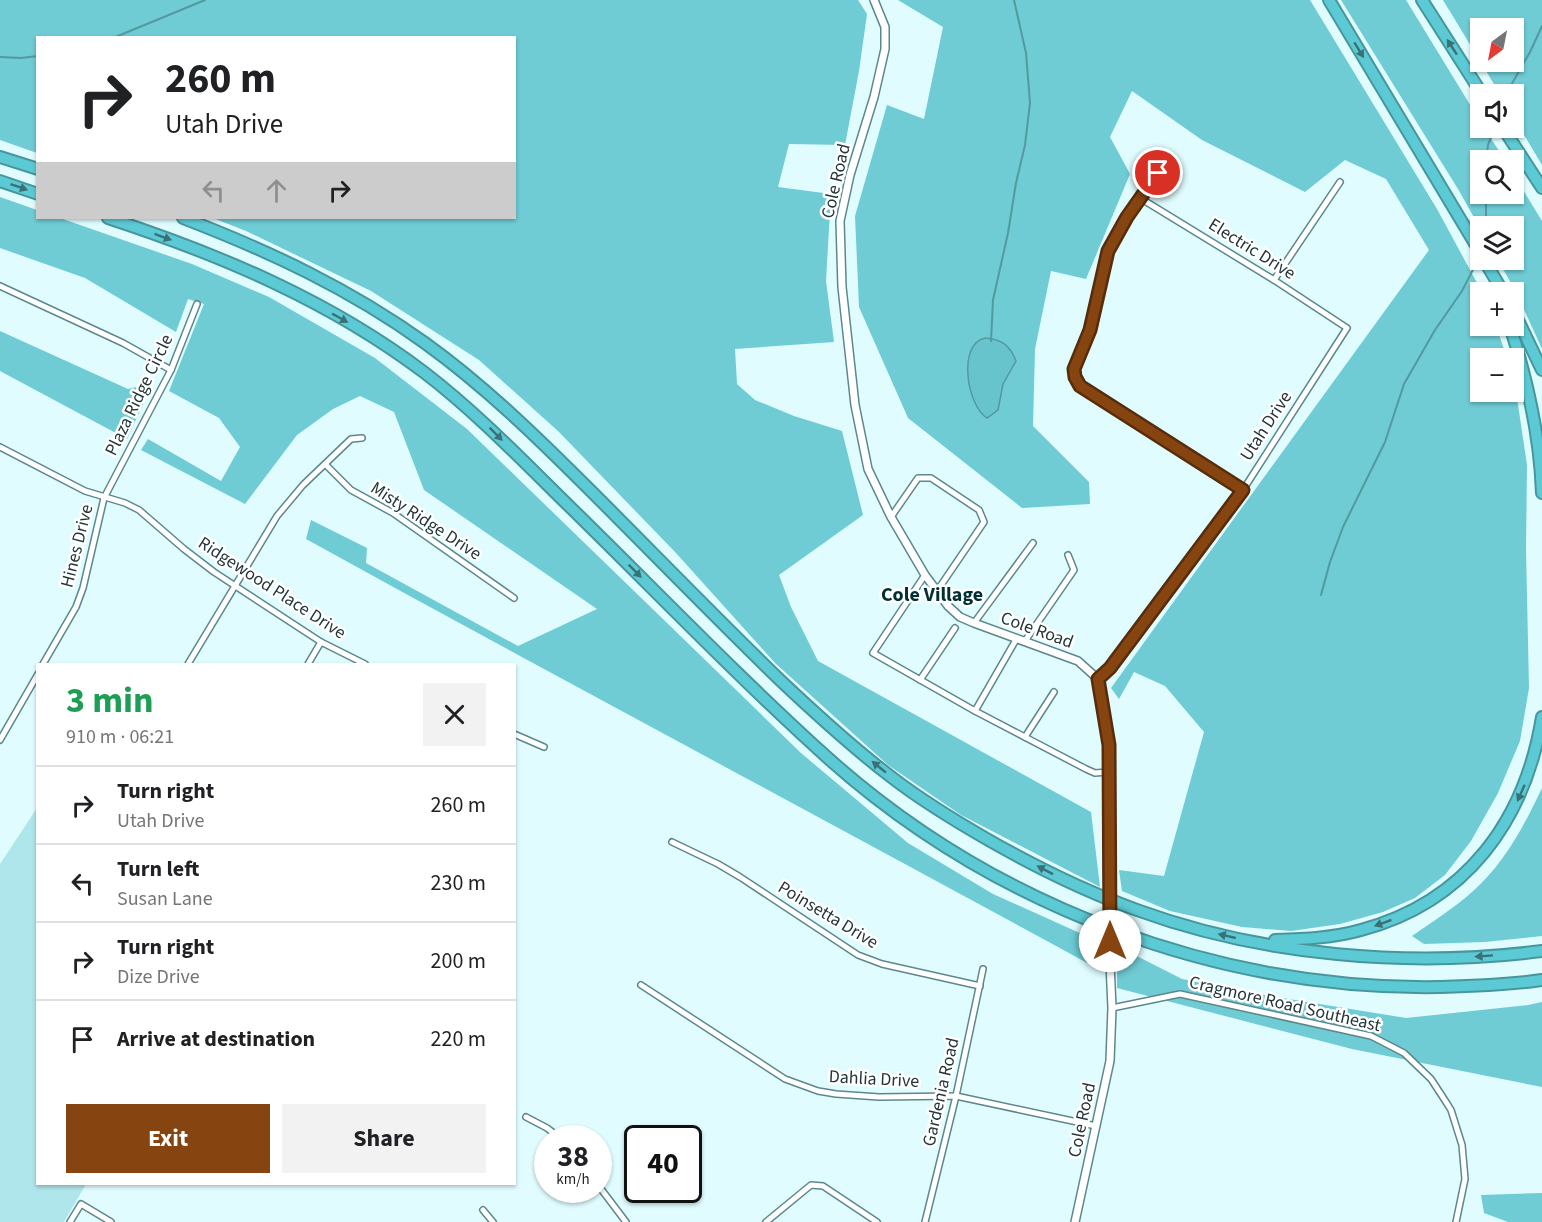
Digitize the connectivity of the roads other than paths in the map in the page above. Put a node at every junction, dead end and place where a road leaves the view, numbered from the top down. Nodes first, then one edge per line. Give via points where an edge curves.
1 (874, 0) edge
2 (1329, 0) edge
3 (1422, 0) edge
4 (1476, 84) edge
5 (1510, 138) edge
6 (0, 156) edge
7 (36, 168) edge
8 (1158, 173) dead end
9 (0, 181) edge
10 (1340, 182) dead end
11 (1542, 188) edge
12 (36, 193) edge
13 (1140, 198) junction
14 (111, 219) edge
15 (186, 219) edge
16 (1470, 234) edge
17 (1274, 280) junction
18 (0, 286) edge
19 (197, 304) dead end
20 (1347, 328) joint
21 (1524, 333) edge
22 (1513, 336) edge
23 (171, 370) junction
24 (1542, 370) edge
25 (362, 438) dead end
26 (0, 447) edge
27 (325, 464) junction
28 (1243, 490) junction
29 (1542, 493) edge
30 (105, 498) junction
31 (893, 514) junction
32 (1033, 543) dead end
33 (1068, 555) dead end
34 (925, 575) junction
35 (236, 586) junction
36 (937, 591) junction
37 (514, 598) dead end
38 (974, 623) junction
39 (955, 628) dead end
40 (1019, 640) junction
41 (321, 642) junction
42 (44, 663) edge
43 (189, 663) edge
44 (309, 663) edge
45 (363, 663) edge
46 (36, 677) edge
47 (1098, 679) junction
48 (920, 680) junction
49 (1054, 692) dead end
50 (975, 711) junction
51 (1542, 717) edge
52 (516, 735) edge
53 (1025, 736) junction
54 (0, 740) edge
55 (544, 747) dead end
56 (1108, 772) junction
57 (672, 842) dead end
58 (1253, 942) junction
59 (1542, 951) edge
60 (983, 969) dead end
61 (1542, 980) edge
62 (641, 985) dead end
63 (980, 986) junction
64 (1112, 1008) junction
65 (956, 1096) junction
66 (526, 1117) dead end
67 (541, 1125) edge
68 (1096, 1126) junction
69 (612, 1203) edge
70 (483, 1210) dead end
71 (70, 1222) edge
72 (111, 1222) edge
73 (493, 1222) edge
74 (626, 1222) edge
75 (766, 1222) edge
76 (877, 1222) edge
77 (925, 1222) edge
78 (1075, 1222) edge
79 (1456, 1222) edge

1 - 31 street, Cole Road via 885,27 885,49 842,206 839,240 846,337 864,454 874,484
2 -> 16 highway
4 -> 3 highway
5 - 11 highway
6 - 7 highway
8 - 13 street
9 -> 12 highway
10 - 17 street
13 - 17 street, Electric Drive
13 - 28 street via 1108,251 1075,377 1080,386
14 -> 61 highway via 217,256 289,288 360,328 425,373 485,423 832,761 892,810 1023,891 1170,950 1280,975 1331,983 1413,988
58 -> 15 highway via 1191,927 1088,891 953,820 834,729 479,385 426,344 310,272
17 - 20 street, Electric Drive
18 - 23 street
19 - 23 street, Plaza Ridge Circle
20 - 28 street, Utah Drive
21 - 24 highway
22 - 29 highway via 1530,399
23 - 30 street, Plaza Ridge Circle
25 - 27 street via 351,439
26 - 30 street, Ridgewood Place Drive
27 - 35 street via 277,516
27 - 37 street, Misty Ridge Drive via 351,490 393,513
28 - 47 street, Utah Drive
30 - 35 street, Ridgewood Place Drive via 139,510 200,562
30 - 42 street, Hines Drive via 76,607
31 - 34 street, Cole Road
31 - 36 street via 918,478 931,478 979,510 984,522
32 - 38 street
33 - 40 street via 1074,570
34 - 36 street, Cole Road
34 - 48 street via 873,653
35 - 41 street, Ridgewood Place Drive
35 - 43 street
36 - 38 street, Cole Road via 960,617
38 - 40 street, Cole Road
39 - 48 street
40 - 47 street, Cole Road via 1078,661
40 - 50 street
41 - 44 street
41 - 45 street, Ridgewood Place Drive
46 - 54 street
47 - 56 street, Cole Road via 1109,745
48 - 50 street
49 - 53 street
50 - 53 street
51 -> 58 highway via 1534,757 1512,812 1481,855 1437,896 1361,931
52 - 55 street
53 - 56 street via 1095,773
56 - 64 street, Cole Road, bridge
57 - 63 street, Poinsetta Drive via 733,873 858,955
59 -> 58 highway via 1406,958 1342,955
60 - 63 street, Gardenia Road
62 - 65 street, Dahlia Drive via 785,1078 818,1091
63 - 65 street, Gardenia Road
64 - 68 street, Cole Road via 1110,1061
64 - 79 street, Cragmore Road Southeast via 1180,994 1371,1036 1404,1053 1431,1079 1446,1102 1462,1145 1465,1179
65 - 68 street, Dahlia Drive
65 - 77 street, Gardenia Road
66 - 67 street
68 - 78 street, Cole Road
69 - 74 street
70 - 73 street
71 - 72 street via 81,1204
75 - 76 street via 811,1185 823,1186

